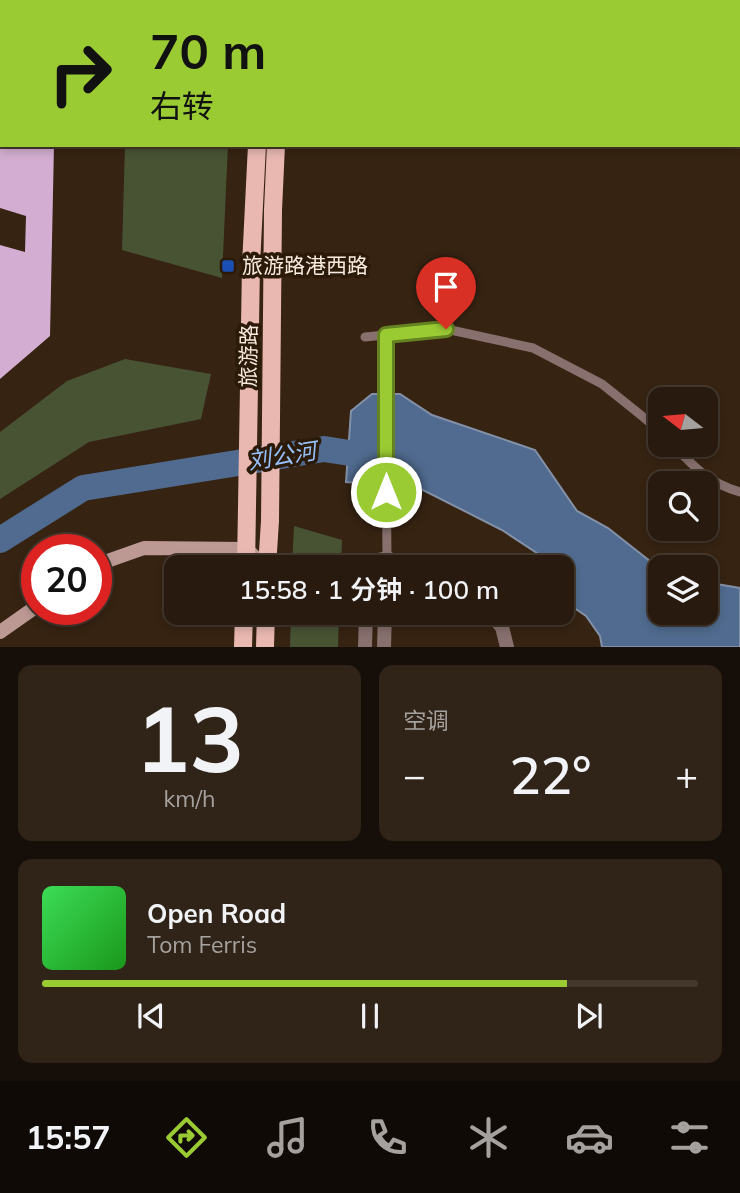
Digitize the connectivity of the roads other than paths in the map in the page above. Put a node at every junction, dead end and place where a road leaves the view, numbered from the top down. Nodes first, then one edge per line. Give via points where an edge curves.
1 (257, 147) edge
2 (276, 147) edge
3 (386, 335) junction
4 (365, 337) dead end
5 (648, 421) edge
6 (685, 457) edge
7 (740, 492) edge
8 (215, 555) edge
9 (246, 555) edge
10 (267, 555) edge
11 (387, 555) edge
12 (112, 559) edge
13 (21, 617) edge
14 (244, 625) edge
15 (266, 625) edge
16 (366, 625) edge
17 (385, 625) edge
18 (500, 625) edge
19 (0, 632) edge
20 (243, 647) edge
21 (265, 647) edge
22 (365, 647) edge
23 (384, 647) edge
24 (507, 647) edge

1 - 9 main road, 旅游路
2 - 10 main road, 旅游路
3 - 4 lane
3 - 5 lane via 446,329 533,348 602,384
3 - 11 lane
6 - 7 lane via 698,471
8 - 12 street via 144,548
13 - 19 street
14 - 20 main road
15 - 21 main road
16 - 22 street
17 - 23 street
18 - 24 street

